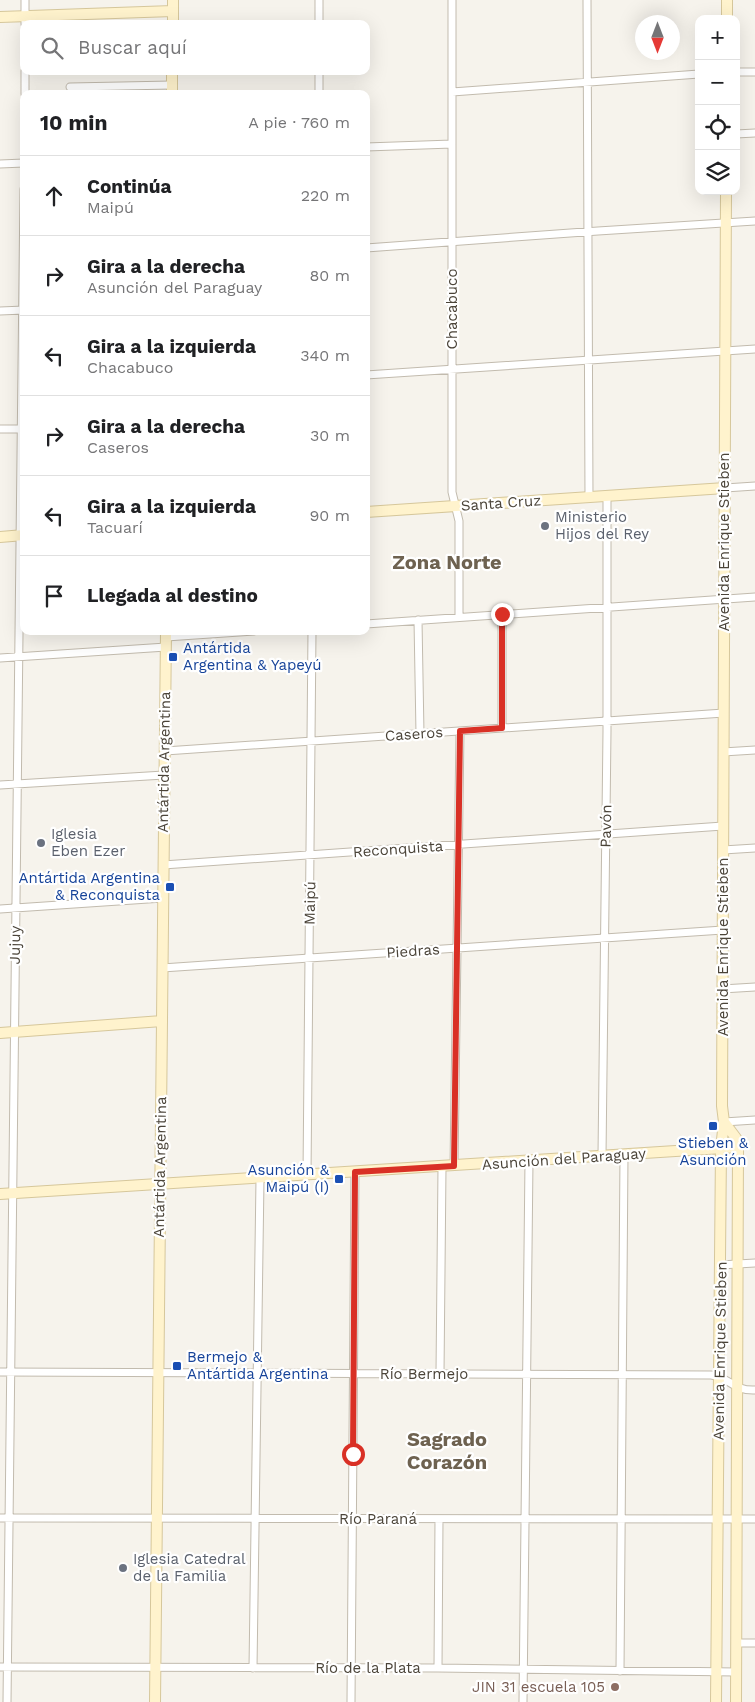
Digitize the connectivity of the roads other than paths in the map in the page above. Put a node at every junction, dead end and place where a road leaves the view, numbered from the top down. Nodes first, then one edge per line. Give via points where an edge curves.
1 (25, 0) edge
2 (173, 0) edge
3 (319, 0) edge
4 (452, 0) edge
5 (587, 0) edge
6 (727, 0) edge
7 (173, 11) junction
8 (727, 15) edge
9 (0, 17) edge
10 (25, 20) edge
11 (173, 20) edge
12 (319, 20) edge
13 (740, 72) edge
14 (755, 72) edge
15 (695, 74) edge
16 (25, 75) edge
17 (172, 75) edge
18 (319, 75) edge
19 (587, 81) junction
20 (70, 88) dead end
21 (172, 89) edge
22 (24, 90) edge
23 (319, 90) edge
24 (452, 92) junction
25 (755, 133) edge
26 (740, 134) edge
27 (452, 144) junction
28 (370, 147) edge
29 (20, 163) edge
30 (0, 164) edge
31 (726, 195) edge
32 (755, 221) edge
33 (726, 223) junction
34 (588, 232) junction
35 (452, 242) junction
36 (370, 248) edge
37 (20, 310) edge
38 (0, 311) edge
39 (755, 349) edge
40 (725, 351) junction
41 (589, 359) junction
42 (452, 369) junction
43 (370, 375) edge
44 (20, 429) edge
45 (0, 430) edge
46 (755, 486) edge
47 (725, 488) junction
48 (607, 496) junction
49 (589, 497) junction
50 (455, 506) junction
51 (370, 512) edge
52 (20, 535) edge
53 (0, 536) edge
54 (20, 596) edge
55 (755, 598) edge
56 (724, 600) junction
57 (607, 607) junction
58 (502, 614) junction
59 (459, 617) junction
60 (418, 620) junction
61 (370, 624) edge
62 (210, 635) edge
63 (312, 635) edge
64 (166, 639) edge
65 (18, 657) junction
66 (0, 658) edge
67 (724, 713) junction
68 (607, 721) junction
69 (502, 728) junction
70 (460, 731) junction
71 (420, 734) junction
72 (311, 741) junction
73 (755, 750) edge
74 (165, 751) junction
75 (723, 752) junction
76 (164, 775) junction
77 (16, 784) junction
78 (0, 785) edge
79 (723, 826) junction
80 (606, 835) junction
81 (458, 845) junction
82 (755, 848) edge
83 (723, 850) junction
84 (310, 855) junction
85 (164, 865) junction
86 (163, 898) junction
87 (15, 908) junction
88 (0, 909) edge
89 (723, 930) junction
90 (604, 938) junction
91 (457, 948) junction
92 (309, 958) junction
93 (162, 968) junction
94 (755, 987) edge
95 (722, 989) junction
96 (162, 1021) junction
97 (0, 1032) edge
98 (14, 1032) junction
99 (755, 1120) edge
100 (724, 1122) junction
101 (738, 1147) junction
102 (721, 1148) junction
103 (624, 1155) junction
104 (602, 1156) junction
105 (529, 1161) junction
106 (454, 1166) junction
107 (442, 1167) junction
108 (355, 1172) junction
109 (307, 1175) junction
110 (260, 1178) junction
111 (160, 1184) junction
112 (12, 1193) junction
113 (0, 1194) edge
114 (755, 1263) edge
115 (738, 1264) junction
116 (720, 1265) junction
117 (0, 1372) edge
118 (11, 1372) junction
119 (158, 1373) junction
120 (258, 1373) junction
121 (354, 1374) junction
122 (440, 1374) junction
123 (527, 1374) junction
124 (622, 1375) junction
125 (719, 1377) junction
126 (738, 1387) junction
127 (755, 1390) edge
128 (0, 1518) edge
129 (9, 1518) junction
130 (157, 1519) junction
131 (256, 1519) junction
132 (352, 1519) junction
133 (440, 1519) junction
134 (755, 1519) edge
135 (525, 1520) junction
136 (621, 1520) junction
137 (718, 1520) junction
138 (737, 1520) junction
139 (755, 1642) edge
140 (736, 1643) junction
141 (4, 1667) edge
142 (156, 1667) junction
143 (253, 1668) junction
144 (351, 1668) junction
145 (438, 1668) junction
146 (524, 1670) junction
147 (620, 1671) junction
148 (717, 1672) junction
149 (736, 1672) junction
150 (7, 1702) edge
151 (155, 1702) edge
152 (351, 1702) edge
153 (523, 1702) edge
154 (716, 1702) edge
155 (736, 1702) edge

1 - 10 street
2 - 7 main road
3 - 12 street
4 - 24 street, Chacabuco
5 - 19 street
6 - 8 main road
7 - 10 main road
7 - 11 main road
9 - 10 main road
13 - 14 street
15 - 19 street
16 - 22 street
17 - 21 main road
18 - 23 street
19 - 24 street
19 - 34 street
20 - 21 street
24 - 27 street, Chacabuco
25 - 26 street
27 - 28 street
27 - 35 street, Chacabuco
29 - 30 street
31 - 33 main road, Avenida Enrique Stieben
32 - 33 street
33 - 34 street
33 - 40 main road, Avenida Enrique Stieben
34 - 35 street
34 - 41 street
35 - 36 street
35 - 42 street, Chacabuco
37 - 38 street
39 - 40 street
40 - 41 street
40 - 47 main road, Avenida Enrique Stieben
41 - 42 street
41 - 49 street
42 - 43 street
42 - 50 street, Chacabuco via 452,492
44 - 45 street
46 - 47 street, Santa Cruz
47 - 48 main road, Santa Cruz
47 - 56 main road, Avenida Enrique Stieben
48 - 49 main road, Santa Cruz
48 - 57 street, Pavón
49 - 50 main road, Santa Cruz
50 - 51 main road, Santa Cruz
50 - 59 street, Chacabuco via 459,521
52 - 53 main road
54 - 65 street, Jujuy
55 - 56 street
56 - 57 street
56 - 67 main road, Avenida Enrique Stieben
57 - 58 street
57 - 68 street, Pavón
58 - 59 street
58 - 69 street
59 - 60 street
60 - 61 street
60 - 71 street
62 - 64 street
63 - 72 street, Maipú
64 - 65 street
64 - 74 main road, Antártida Argentina
65 - 66 street
65 - 77 street, Jujuy
67 - 68 street, Caseros
67 - 75 main road, Avenida Enrique Stieben
68 - 69 street, Caseros
68 - 80 street, Pavón
69 - 70 street, Caseros
70 - 71 street, Caseros
70 - 81 street
71 - 72 street, Caseros
72 - 74 street, Caseros
72 - 84 street, Maipú
73 - 75 street
74 - 76 main road, Antártida Argentina
75 - 79 main road, Avenida Enrique Stieben
76 - 77 street
76 - 85 main road, Antártida Argentina
77 - 78 street
77 - 87 street, Jujuy
79 - 80 street, Reconquista
79 - 83 main road, Avenida Enrique Stieben
80 - 81 street, Reconquista
80 - 90 street, Pavón
81 - 84 street, Reconquista
81 - 91 street
82 - 83 street
83 - 89 main road, Avenida Enrique Stieben
84 - 85 street, Reconquista
84 - 92 street, Maipú
85 - 86 main road, Antártida Argentina
86 - 87 street
86 - 93 main road, Antártida Argentina
87 - 88 street
87 - 98 street, Jujuy
89 - 90 street, Piedras
89 - 95 main road, Avenida Enrique Stieben
90 - 91 street, Piedras
90 - 104 street, Pavón
91 - 92 street, Piedras
91 - 106 street
92 - 93 street, Piedras
92 - 109 street, Maipú
93 - 96 main road, Antártida Argentina
94 - 95 street
95 - 100 main road, Avenida Enrique Stieben
96 - 98 main road
96 - 111 main road, Antártida Argentina
97 - 98 main road
98 - 112 street, Jujuy
99 - 100 street
100 - 101 main road via 734,1134
100 - 102 main road, Avenida Enrique Stieben
101 - 102 main road, Asunción del Paraguay
101 - 115 main road, Avenida Enrique Stieben
102 - 103 main road, Asunción del Paraguay
102 - 116 main road, Avenida Enrique Stieben
103 - 104 main road, Asunción del Paraguay
103 - 124 street
104 - 105 main road, Asunción del Paraguay
105 - 106 main road, Asunción del Paraguay
105 - 123 street
106 - 107 main road, Asunción del Paraguay
107 - 108 main road, Asunción del Paraguay
107 - 122 street
108 - 109 main road, Asunción del Paraguay
108 - 121 street
109 - 110 main road, Asunción del Paraguay
110 - 111 main road, Asunción del Paraguay
110 - 120 street
111 - 112 main road, Asunción del Paraguay
111 - 119 main road, Antártida Argentina
112 - 113 main road, Asunción del Paraguay
112 - 118 street, Jujuy
114 - 115 street
115 - 116 street
115 - 126 main road, Avenida Enrique Stieben
116 - 125 main road, Avenida Enrique Stieben
117 - 118 street, Río Bermejo
118 - 119 street, Río Bermejo
118 - 129 street, Jujuy
119 - 120 street, Río Bermejo
119 - 130 main road, Antártida Argentina
120 - 121 street, Río Bermejo
120 - 131 street
121 - 122 street, Río Bermejo
121 - 132 street
122 - 123 street, Río Bermejo
123 - 124 street, Río Bermejo
123 - 135 street
124 - 125 street, Río Bermejo
124 - 136 street
125 - 126 street, Río Bermejo
125 - 137 main road, Avenida Enrique Stieben
126 - 127 street, Río Bermejo
126 - 138 main road, Avenida Enrique Stieben
128 - 129 street, Río Paraná
129 - 130 street, Río Paraná
129 - 141 street, Jujuy
130 - 131 street, Río Paraná
130 - 142 main road, Antártida Argentina
131 - 132 street, Río Paraná
131 - 143 street
132 - 133 street, Río Paraná
132 - 144 street
133 - 135 street, Río Paraná
133 - 145 street
134 - 138 street, Río Paraná
135 - 136 street, Río Paraná
135 - 146 street
136 - 137 street, Río Paraná
136 - 147 street
137 - 138 street, Río Paraná
137 - 148 main road, Avenida Enrique Stieben
138 - 140 main road, Avenida Enrique Stieben
139 - 140 street
140 - 149 main road, Avenida Enrique Stieben
141 - 142 street, Río de la Plata
141 - 150 street, Jujuy
142 - 143 street, Río de la Plata
142 - 151 main road, Antártida Argentina
143 - 144 street, Río de la Plata
144 - 145 street, Río de la Plata
144 - 152 street
145 - 146 street, Río de la Plata
146 - 147 street, Río de la Plata
146 - 153 street
147 - 148 street, Río de la Plata
148 - 149 street, Río de la Plata
148 - 154 main road, Avenida Enrique Stieben
149 - 155 main road, Avenida Enrique Stieben

